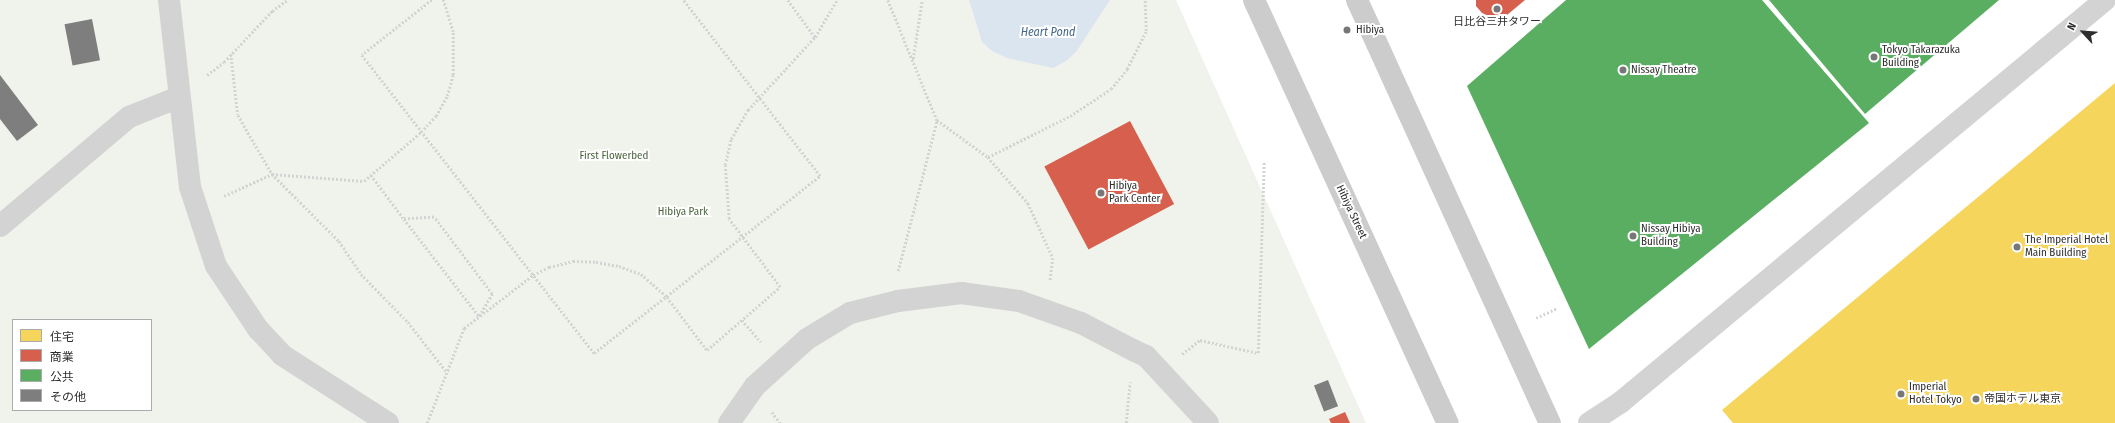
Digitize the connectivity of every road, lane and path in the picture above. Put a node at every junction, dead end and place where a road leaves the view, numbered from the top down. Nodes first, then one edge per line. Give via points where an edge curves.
1 (169, 0) edge
2 (287, 0) edge
3 (432, 0) edge
4 (443, 0) edge
5 (683, 0) edge
6 (788, 0) edge
7 (837, 0) edge
8 (888, 0) edge
9 (922, 0) edge
10 (1145, 0) edge
11 (1254, 0) edge
12 (1357, 0) edge
13 (2105, 0) edge
14 (815, 37) junction
15 (231, 54) junction
16 (912, 60) junction
17 (179, 97) junction
18 (759, 98) junction
19 (937, 120) junction
20 (421, 132) junction
21 (988, 157) junction
22 (1264, 161) dead end
23 (272, 174) junction
24 (371, 175) junction
25 (197, 209) junction
26 (404, 219) junction
27 (0, 226) edge
28 (741, 238) junction
29 (533, 276) junction
30 (667, 297) junction
31 (890, 303) junction
32 (1556, 308) dead end
33 (1046, 310) junction
34 (479, 316) junction
35 (1536, 318) dead end
36 (1133, 350) junction
37 (1160, 371) junction
38 (447, 372) junction
39 (388, 423) edge
40 (427, 423) edge
41 (729, 423) edge
42 (1126, 423) edge
43 (1208, 423) edge
44 (1448, 423) edge
45 (1550, 423) edge
46 (1590, 423) edge

1 - 17 street
2 - 15 path via 272,11
3 - 20 path via 362,55
4 - 20 path via 453,32 453,75 447,96 436,116
5 - 18 path
6 - 14 path
7 - 14 path
8 - 16 path
9 - 16 path
10 - 21 path via 1146,31 1127,69 1111,89 1070,116
11 - 44 main road, Hibiya Street
12 - 45 main road
13 - 46 street via 1620,402
14 - 18 path
15 - 17 path
15 - 23 path via 238,115
16 - 19 path
17 - 25 street via 190,187
17 - 27 street via 129,117
18 - 28 path via 748,110 731,139 725,165 729,219
18 - 28 path via 820,176
19 - 21 path
19 - 31 path
20 - 24 path
20 - 29 path
21 - 33 path via 1028,203 1052,258
22 - 37 path via 1258,353 1200,340
23 - 24 path via 364,181
23 - 25 path
23 - 38 path via 339,241 361,274 408,322
24 - 26 path
25 - 39 street via 216,266 258,329 282,355
26 - 34 path
26 - 34 path via 434,216 492,294
28 - 30 path
28 - 30 path via 780,287 707,350
29 - 30 path via 549,267 573,261 619,266 641,274
29 - 30 path via 594,353
29 - 34 path
31 - 33 street via 961,293 1019,301
31 - 41 street via 850,313 807,339 755,386
32 - 35 path
33 - 36 street via 1081,323
34 - 38 path via 464,328
36 - 37 street via 1146,356
36 - 42 path
37 - 43 street
38 - 40 path

